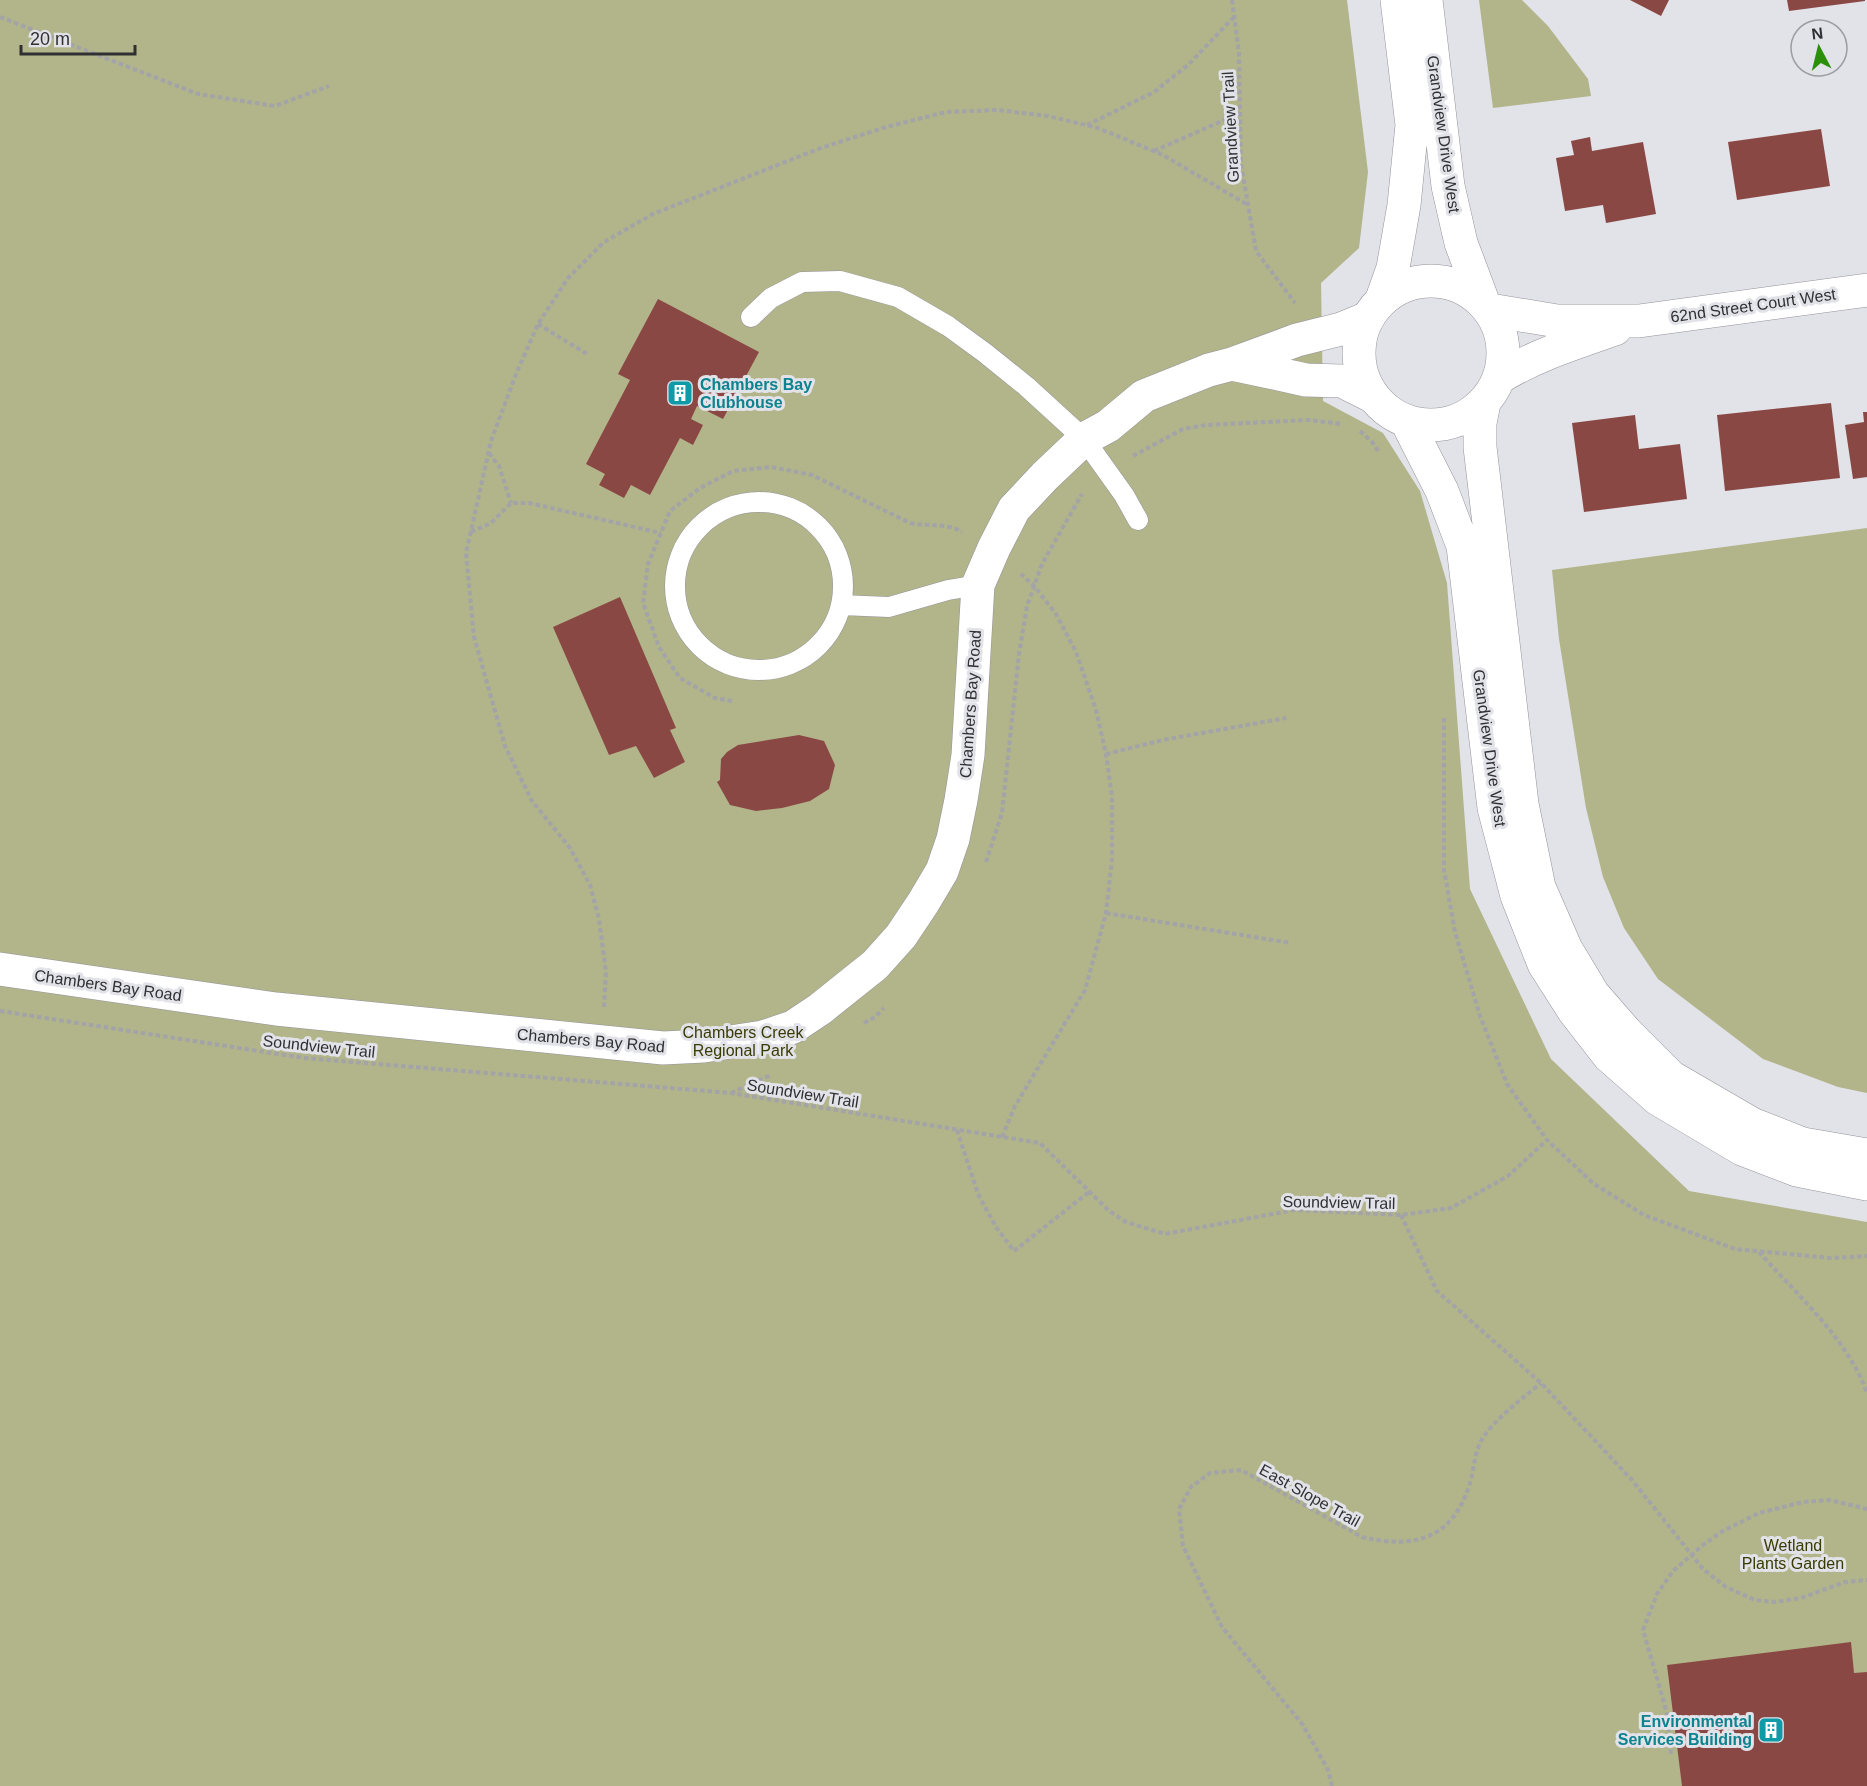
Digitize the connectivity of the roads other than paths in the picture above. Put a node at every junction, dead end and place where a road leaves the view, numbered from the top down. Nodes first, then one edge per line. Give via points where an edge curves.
1 (1397, 0) edge
2 (1426, 0) edge
3 (1867, 290) edge
4 (1486, 305) junction
5 (1375, 308) junction
6 (751, 317) dead end
7 (1639, 321) junction
8 (1232, 364) junction
9 (1492, 390) junction
10 (1372, 396) junction
11 (1407, 422) junction
12 (1084, 439) junction
13 (1138, 520) dead end
14 (978, 585) junction
15 (842, 605) junction
16 (0, 969) edge
17 (1703, 1112) junction
18 (1867, 1155) edge
19 (1867, 1184) edge

1 - 5 street, Grandview Drive West via 1412,125 1393,268
2 - 4 street, Grandview Drive West via 1448,186 1461,243
3 - 7 street, 62nd Street Court West
4 - 5 street via 1458,285 1433,280 1401,286
4 - 7 street, 62nd Street Court West via 1557,321
4 - 9 street via 1503,339 1504,352
5 - 8 street, Chambers Bay Road via 1341,328
5 - 10 street via 1361,333 1359,366
6 - 12 lane via 771,298 802,282 840,281 898,297 985,353
7 - 9 street, 62nd Street Court West via 1524,362
8 - 10 street, Chambers Bay Road via 1306,380 1342,381
8 - 12 street, Chambers Bay Road via 1144,396 1108,426
9 - 11 street via 1456,421 1428,426
9 - 17 street, Grandview Drive West via 1480,423 1480,447 1522,804 1539,887 1566,949 1593,994
10 - 11 street
11 - 17 street, Grandview Drive West via 1442,491 1463,546 1494,808 1517,896 1544,964 1574,1011 1610,1056 1658,1099
12 - 13 lane
12 - 14 street, Chambers Bay Road via 1014,509
14 - 15 lane via 889,607
14 - 16 street, Chambers Bay Road via 968,755 942,871 901,936 875,964 793,1027 763,1037 663,1048 276,1009
15 - 15 lane via 843,577 836,550 820,527 797,510 770,502 742,503 715,513 694,531 680,556 674,582 678,610 690,635 709,654 734,667 770,669 788,665 813,651 831,631
17 - 18 street via 1752,1124 1803,1143
17 - 19 street via 1742,1149 1797,1170

